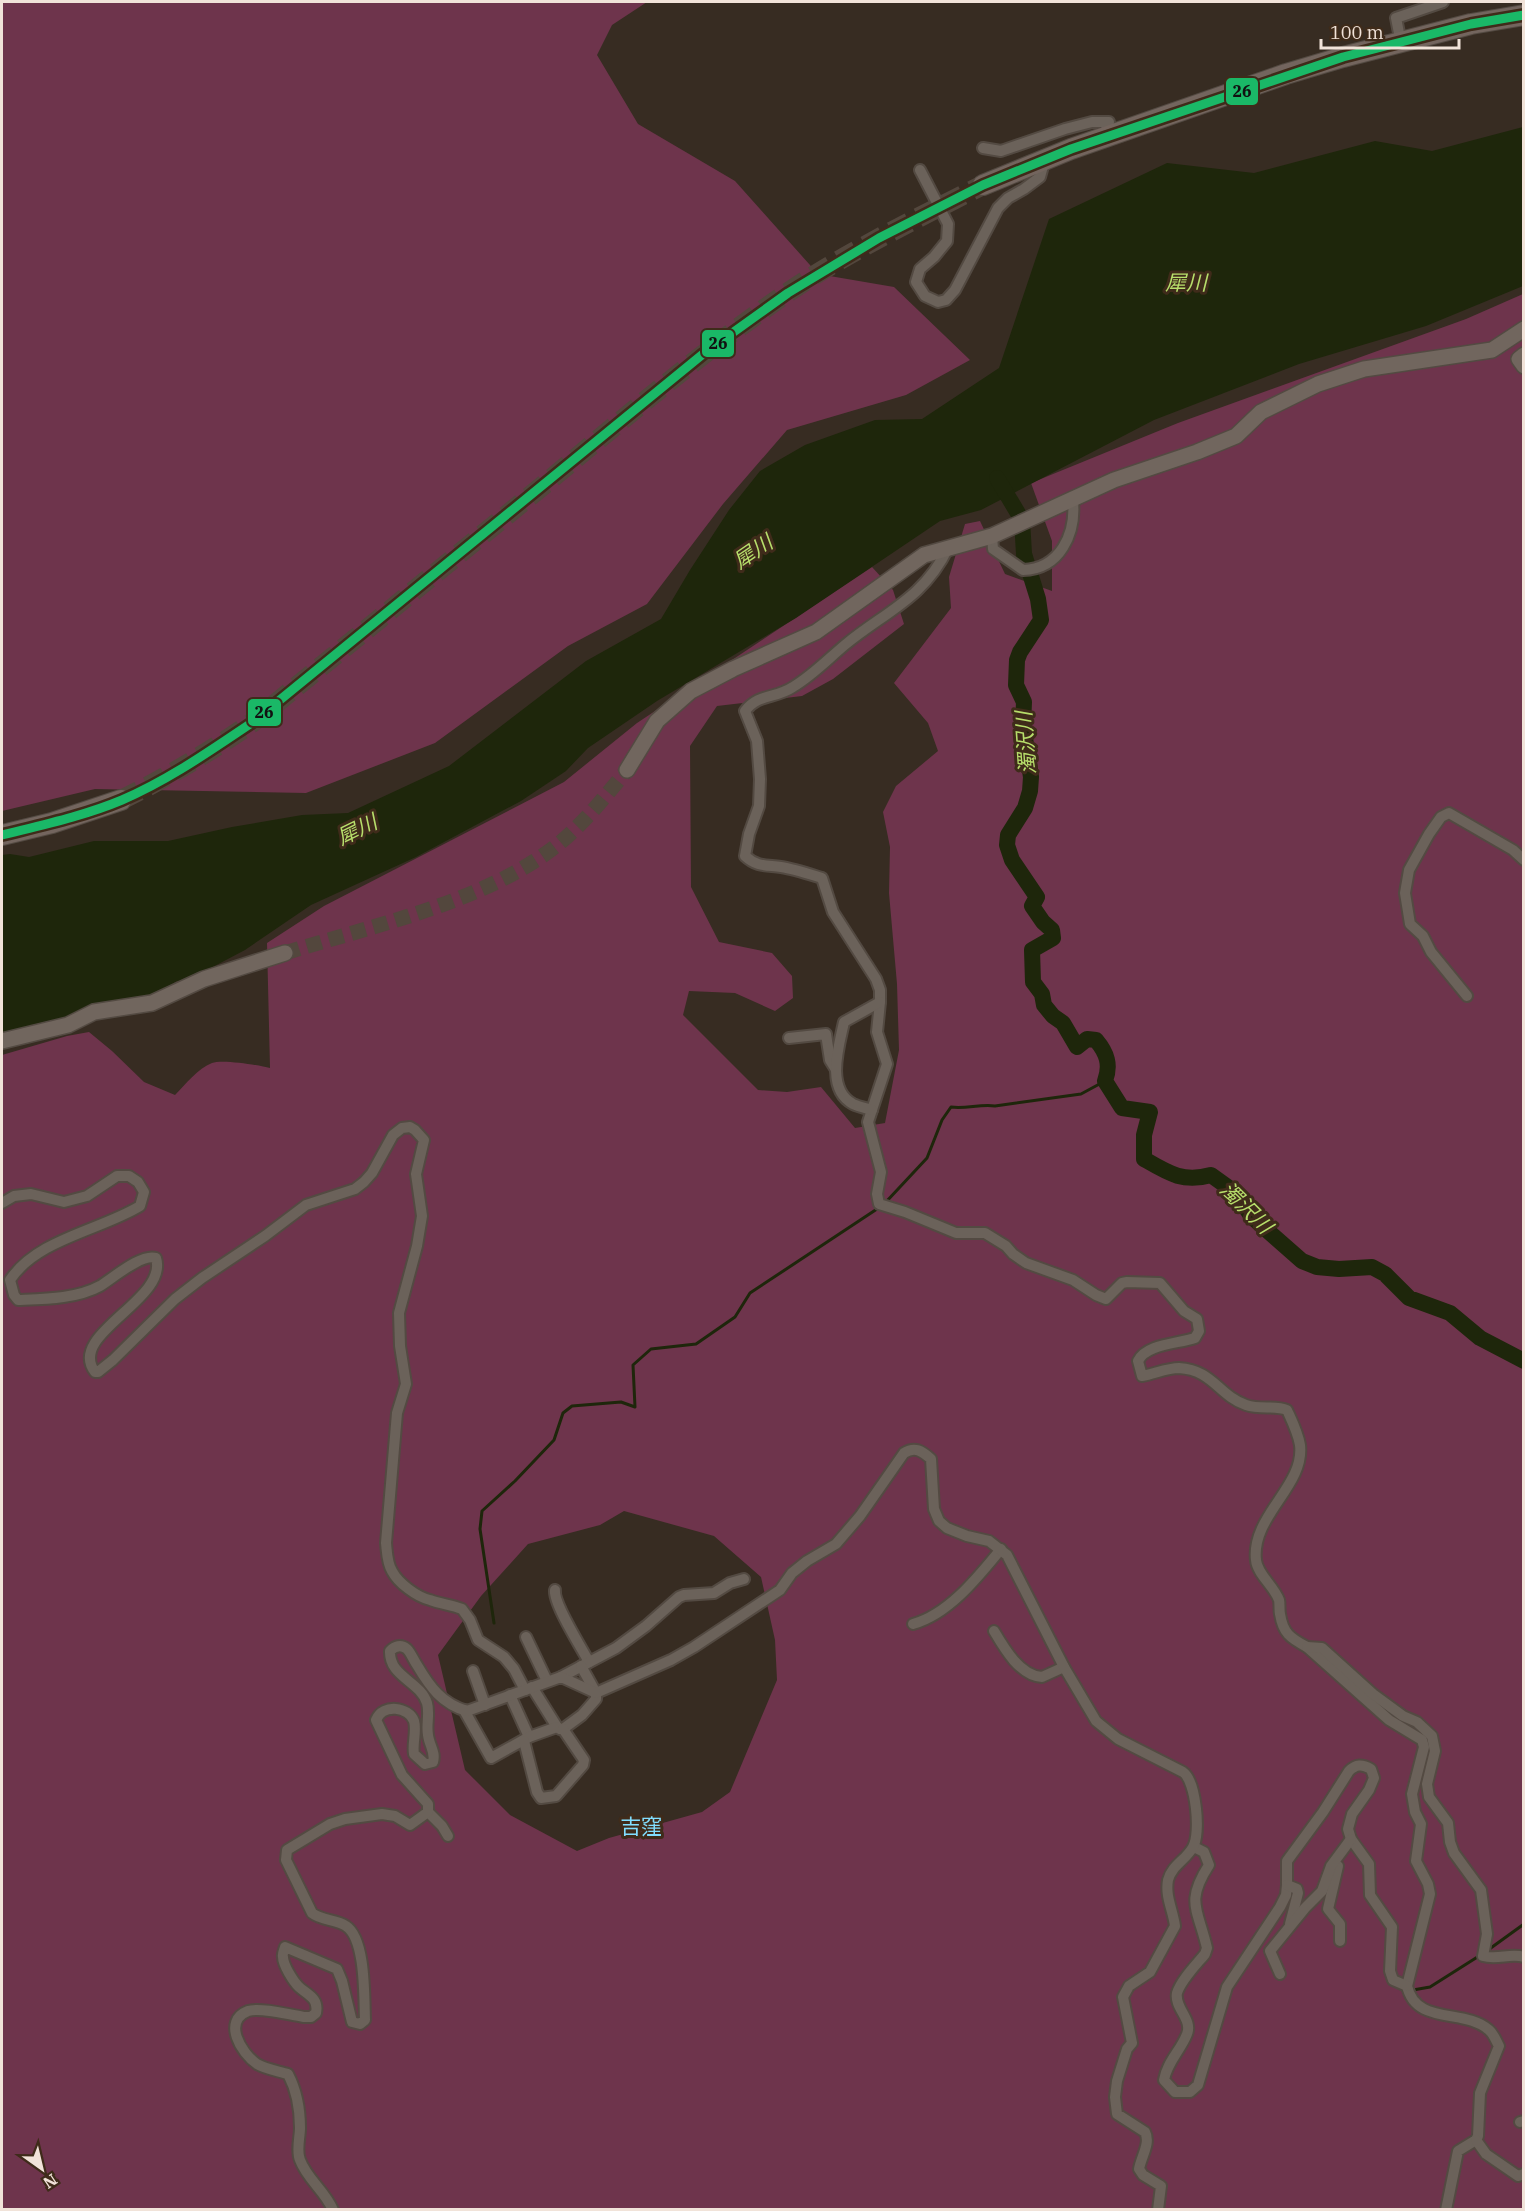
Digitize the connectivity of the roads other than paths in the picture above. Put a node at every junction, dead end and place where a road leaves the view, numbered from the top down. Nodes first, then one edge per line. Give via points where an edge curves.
1 (1443, 2) edge
2 (1524, 15) edge
3 (1401, 43) junction
4 (1103, 138) junction
5 (982, 148) dead end
6 (1045, 159) junction
7 (920, 170) dead end
8 (982, 185) tunnel mouth
9 (1524, 329) edge
10 (1524, 355) edge
11 (1524, 366) edge
12 (1072, 501) junction
13 (992, 536) junction
14 (948, 548) junction
15 (627, 770) tunnel mouth
16 (121, 800) tunnel mouth
17 (2, 835) edge
18 (1524, 860) edge
19 (285, 953) tunnel mouth
20 (1467, 996) dead end
21 (880, 1002) junction
22 (789, 1038) dead end
23 (2, 1041) edge
24 (835, 1068) junction
25 (872, 1110) junction
26 (2, 1203) edge
27 (1001, 1549) junction
28 (744, 1579) dead end
29 (555, 1590) dead end
30 (913, 1624) dead end
31 (994, 1631) dead end
32 (526, 1637) dead end
33 (1307, 1647) junction
34 (585, 1664) junction
35 (1064, 1667) junction
36 (473, 1671) dead end
37 (561, 1677) junction
38 (547, 1681) junction
39 (529, 1689) junction
40 (596, 1693) junction
41 (510, 1695) junction
42 (485, 1705) junction
43 (464, 1710) junction
44 (560, 1728) junction
45 (526, 1739) junction
46 (428, 1812) junction
47 (448, 1836) dead end
48 (1351, 1839) junction
49 (1194, 1847) junction
50 (1287, 1885) junction
51 (1290, 1927) junction
52 (1341, 1941) dead end
53 (1524, 1957) edge
54 (1280, 1974) dead end
55 (1407, 1986) junction
56 (1476, 2140) junction
57 (1524, 2174) edge
58 (333, 2210) edge
59 (1158, 2210) edge
60 (1446, 2210) edge

1 - 3 street via 1396,18
2 - 3 highway
3 - 4 highway via 1287,74
4 - 5 street via 1109,122 1073,127 1001,151
4 - 6 highway
6 - 7 street via 1040,177 998,208 955,290 938,302 929,300 916,282 920,269 947,241 948,224
6 - 8 highway
9 - 12 street via 1492,350 1364,369 1318,384 1261,412 1236,436 1114,480
10 - 11 street via 1519,360
12 - 13 street
12 - 13 street via 1065,546 1042,567 1023,570 993,549
13 - 14 street
14 - 15 street via 924,555 816,632 691,691 657,721
14 - 21 street via 933,573 898,608 847,643 811,676 787,691 757,699 745,711 757,741 760,779 759,806 745,856 764,867 781,867 822,878 833,912 876,979
16 - 17 highway
18 - 20 street via 1449,813 1441,817 1429,834 1409,870 1405,893 1410,924
19 - 23 street via 204,979 152,1003 94,1012 68,1025
21 - 24 street via 844,1022
21 - 25 street via 877,1032 887,1064
22 - 24 street via 826,1034
24 - 25 street via 840,1089 852,1104
25 - 33 street via 868,1122 881,1172 877,1194 881,1205 956,1233 986,1233 1026,1263 1072,1280 1106,1299 1122,1283 1160,1283 1184,1311 1197,1319 1199,1332 1195,1338 1144,1352 1138,1361 1142,1376 1178,1368 1199,1372 1247,1406 1287,1410 1300,1446 1298,1461 1284,1494 1260,1529 1255,1557 1279,1600 1282,1627 1293,1640
26 - 39 street via 30,1194 64,1202 87,1196 117,1176 129,1176 144,1192 140,1206 62,1241 22,1265 10,1280 18,1299 71,1296 97,1287 147,1257 156,1258 157,1269 151,1284 103,1333 90,1354 95,1372 113,1360 175,1299 306,1204 355,1189 372,1173 393,1135 402,1128 416,1130 424,1140 416,1174 422,1216 399,1313 406,1384 397,1413 388,1560 396,1577 416,1593 462,1609 478,1640 504,1657
27 - 30 street via 968,1588 926,1620
27 - 35 street via 1015,1567
27 - 40 street via 989,1540 967,1536 939,1521 934,1509 931,1459 920,1450 908,1451 836,1544 792,1573 780,1590 694,1647
28 - 34 street via 714,1593 679,1597 616,1648
29 - 34 street via 554,1597
31 - 35 street via 1014,1659 1032,1674 1042,1677
32 - 38 street
33 - 53 street via 1322,1648 1373,1694 1432,1736 1435,1751 1427,1784 1429,1797 1448,1822 1454,1853 1481,1890 1487,1934 1483,1956
33 - 55 street via 1389,1720 1422,1740 1424,1747 1412,1794 1421,1824 1416,1861 1430,1894
34 - 37 street
34 - 40 street
35 - 49 street via 1107,1731 1188,1776 1198,1828
36 - 42 street
37 - 38 street
37 - 40 street
38 - 39 street
39 - 41 street
39 - 44 street
40 - 44 street via 591,1706
41 - 42 street
41 - 45 street
42 - 43 street
43 - 45 street via 491,1758
43 - 46 street via 440,1698 407,1649 401,1646 390,1651 396,1670 428,1705 433,1762 425,1764 414,1754 414,1721 409,1714 389,1708 380,1712 376,1720 402,1775 428,1804
44 - 45 street
44 - 45 street via 584,1760 556,1796 541,1797 537,1792
46 - 47 street
46 - 58 street via 411,1825 382,1814 345,1819 287,1850 286,1860 312,1913 344,1925 355,1937 360,1951 365,2020 352,2022 337,1970 285,1947 286,1966 297,1985 313,1997 316,2013 304,2017 250,2010 235,2025 236,2038 257,2065 288,2074 296,2089 298,2157
48 - 50 street via 1349,1821 1374,1778 1371,1769 1359,1764 1349,1771 1291,1854 1286,1865
48 - 51 street via 1331,1866 1322,1891
48 - 52 street via 1336,1868 1328,1904 1340,1923
48 - 55 street via 1369,1864 1370,1895 1391,1924 1393,1980
49 - 50 street via 1204,1852 1209,1865 1194,1898 1206,1948 1177,1994 1188,2032 1166,2069 1164,2080 1175,2092 1190,2092 1197,2085 1227,1987 1280,1907
49 - 59 street via 1168,1879 1167,1896 1175,1923 1171,1934 1150,1972 1129,1986 1123,1998 1132,2043 1117,2081 1115,2106 1117,2114 1148,2136 1139,2169 1161,2186
50 - 51 street via 1298,1893
51 - 54 street via 1270,1951
55 - 56 street via 1409,1997 1429,2011 1472,2021 1489,2029 1495,2038 1498,2046 1480,2093
56 - 57 street via 1486,2154 1518,2176
56 - 60 street via 1458,2151

